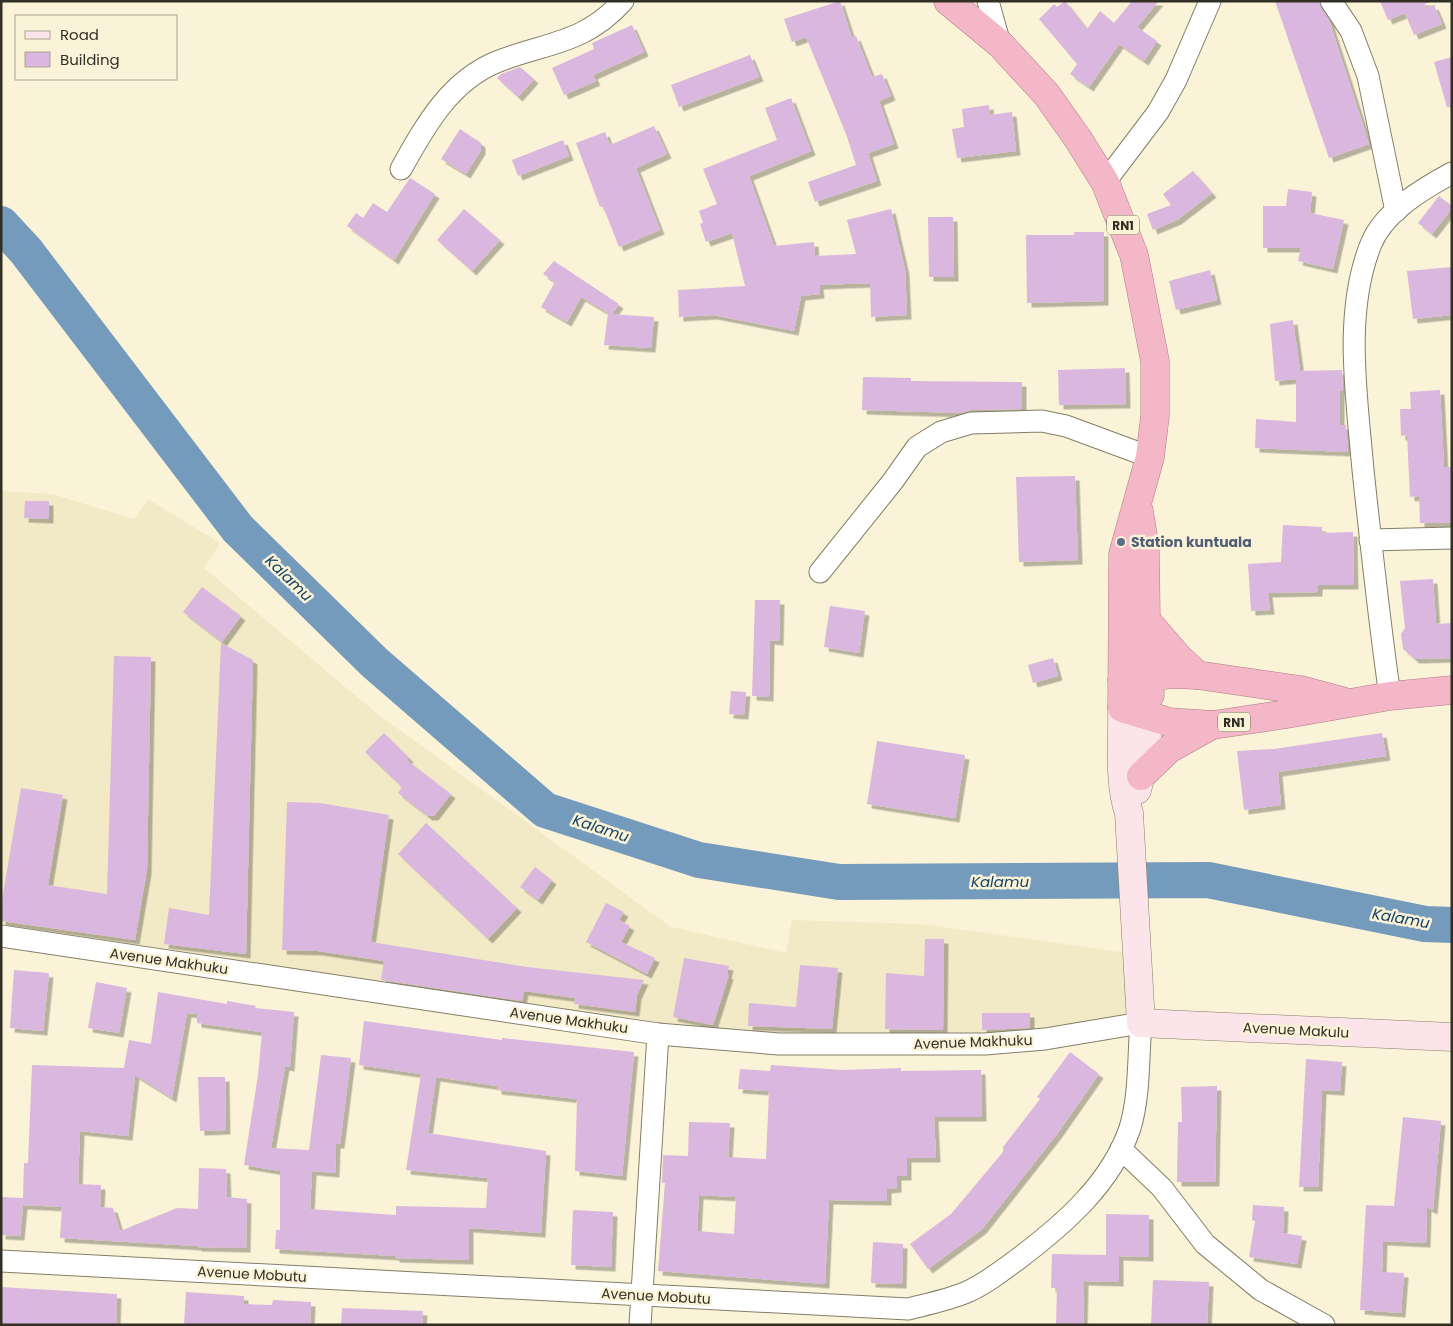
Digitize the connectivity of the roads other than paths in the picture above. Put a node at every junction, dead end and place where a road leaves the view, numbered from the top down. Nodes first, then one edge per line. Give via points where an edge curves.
1 (623, 1) edge
2 (948, 1) edge
3 (988, 1) edge
4 (1210, 1) edge
5 (1331, 1) edge
6 (1000, 44) junction
7 (401, 169) dead end
8 (1452, 173) edge
9 (1105, 182) junction
10 (1396, 211) junction
11 (1150, 457) junction
12 (1138, 507) junction
13 (1452, 538) edge
14 (1370, 540) junction
15 (820, 572) dead end
16 (1146, 620) junction
17 (1197, 675) junction
18 (1150, 677) junction
19 (1122, 680) junction
20 (1452, 690) edge
21 (1390, 696) junction
22 (1346, 703) junction
23 (1122, 708) junction
24 (1150, 716) junction
25 (1213, 724) junction
26 (1141, 776) junction
27 (1130, 821) junction
28 (1, 936) edge
29 (1141, 1023) junction
30 (658, 1034) junction
31 (1452, 1037) edge
32 (1121, 1149) junction
33 (1, 1261) edge
34 (641, 1296) junction
35 (910, 1317) edge
36 (640, 1325) edge
37 (1324, 1325) edge

1 - 7 street via 606,19 587,32 498,61 477,73 449,96 428,120
2 - 6 highway, RN1
3 - 6 street
4 - 9 street via 1176,80 1158,112
5 - 10 street via 1351,31 1368,76
6 - 9 highway, RN1 via 1047,95
8 - 10 street
9 - 11 highway, RN1 via 1134,255 1155,361 1155,416
10 - 14 street via 1382,224 1371,244 1362,278 1356,324 1354,369
11 - 12 highway, RN1
11 - 15 street via 1066,426 1042,421 971,423 941,432 917,446
12 - 16 highway, RN1 via 1145,548
12 - 19 highway, RN1 via 1123,554
13 - 14 street
14 - 21 street
16 - 17 highway
16 - 18 highway, RN1
17 - 18 highway, RN1
17 - 22 highway, RN1 via 1301,690
18 - 19 highway, RN1
18 - 24 highway, RN1
19 - 23 highway, RN1
20 - 21 highway, RN1
21 - 22 highway, RN1
22 - 25 highway, RN1
23 - 24 highway, RN1
23 - 27 main road via 1126,802
24 - 25 highway, RN1 via 1189,724
24 - 26 main road
25 - 26 highway via 1169,749
26 - 27 main road
27 - 29 main road
28 - 30 street, Avenue Makhuku
29 - 30 street, Avenue Makhuku via 1045,1039 985,1044 779,1044
29 - 31 main road, Avenue Makulu
29 - 32 street, Avenue Mobutu via 1136,1098
30 - 34 street
32 - 35 street, Avenue Mobutu via 1076,1211 995,1276
32 - 37 street via 1162,1188 1205,1244 1261,1290
33 - 34 street, Avenue Mobutu
34 - 35 street, Avenue Mobutu
34 - 36 street

